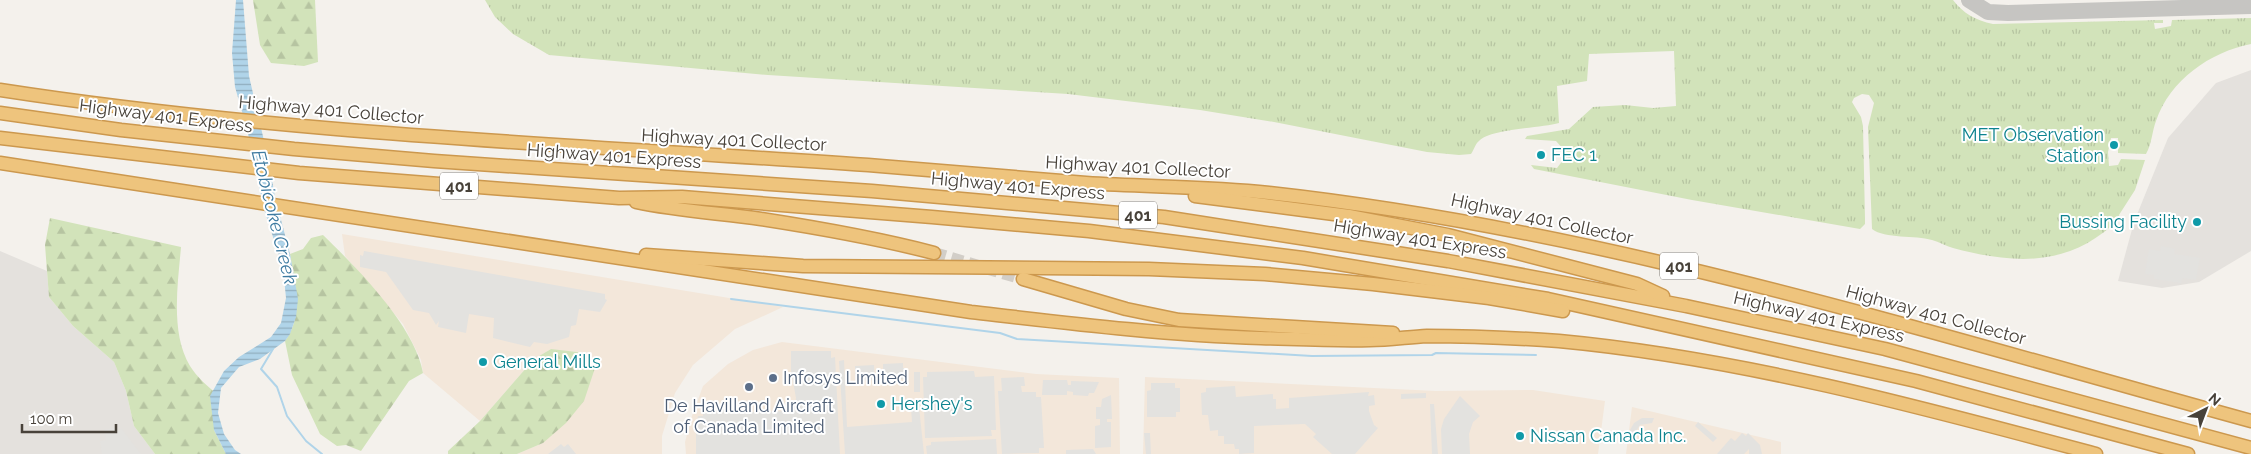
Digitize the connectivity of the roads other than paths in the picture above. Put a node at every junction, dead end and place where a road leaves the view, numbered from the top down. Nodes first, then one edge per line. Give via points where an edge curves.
1 (0, 90) edge
2 (0, 113) edge
3 (0, 138) edge
4 (0, 163) edge
5 (1093, 183) junction
6 (619, 198) junction
7 (573, 251) junction
8 (934, 253) tunnel mouth
9 (1024, 279) tunnel mouth
10 (1686, 306) junction
11 (1593, 311) junction
12 (1425, 336) junction
13 (2251, 421) edge
14 (2251, 448) edge
15 (2096, 454) edge
16 (2188, 454) edge

1 - 5 highway, Highway 401 Collector / 401 via 212,116 431,137
2 - 10 highway, Highway 401 Express / 401 via 294,149 872,191 1164,217 1448,261
3 - 6 highway, Highway 401 Express / 401 via 299,173
4 - 7 highway
5 - 10 highway via 1349,216 1448,235 1637,284
5 - 13 highway, Highway 401 Collector / 401 via 1263,192 1426,213 1541,235 1656,260 1901,322
6 - 8 highway via 670,209 762,219
6 - 11 highway, Highway 401 Express / 401 via 682,197 1089,231 1303,258 1511,293
7 - 11 highway via 803,266 1091,268 1265,274 1489,298 1562,311
7 - 12 highway via 971,312 1131,330 1267,338 1369,340
9 - 12 highway via 1126,309 1179,320
10 - 14 highway, Highway 401 Express / 401 via 1885,349
11 - 16 highway, Highway 401 Express / 401 via 1916,381
12 - 15 highway via 1557,341 1739,368 1864,395

